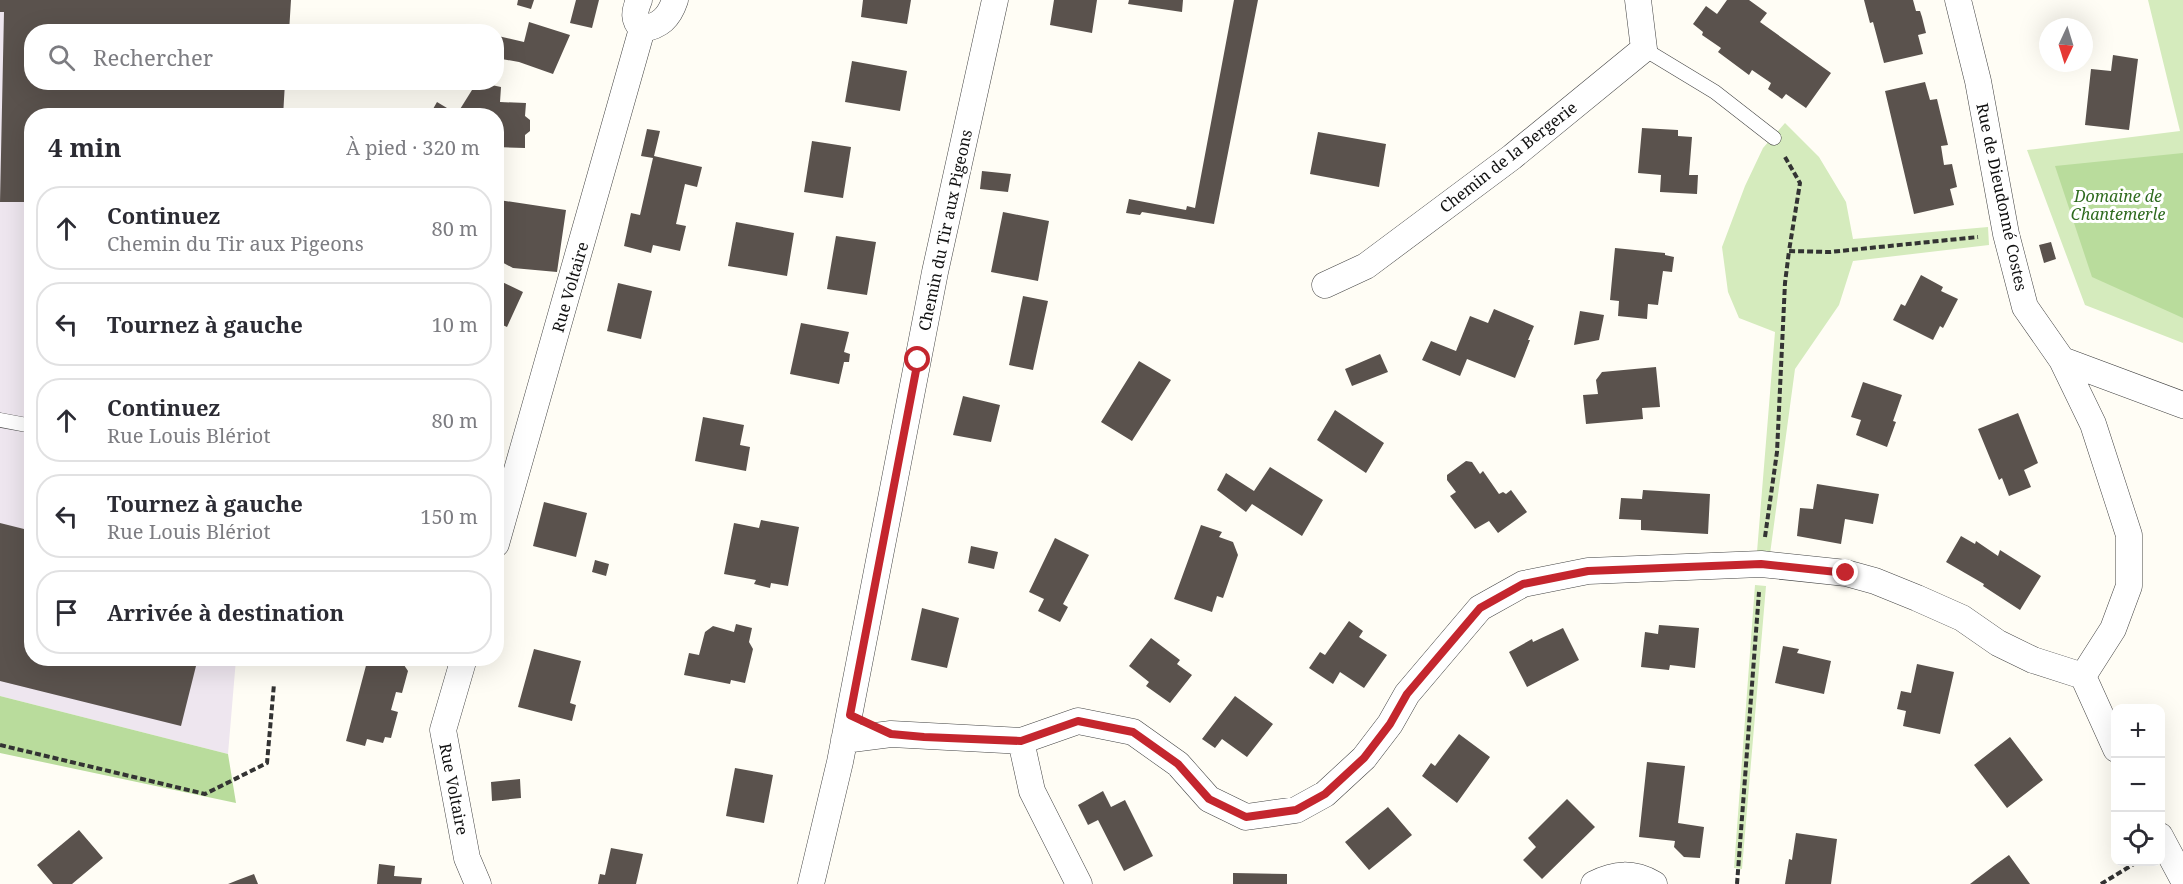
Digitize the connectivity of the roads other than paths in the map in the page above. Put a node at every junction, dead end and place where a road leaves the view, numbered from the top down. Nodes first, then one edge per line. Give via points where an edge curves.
1 (639, 0) edge
2 (675, 0) edge
3 (995, 0) edge
4 (1638, 0) edge
5 (1958, 0) edge
6 (642, 29) junction
7 (1644, 49) junction
8 (1774, 138) road end
9 (1325, 285) dead end
10 (2062, 360) junction
11 (2183, 405) edge
12 (0, 420) edge
13 (24, 424) edge
14 (504, 516) edge
15 (462, 666) edge
16 (2083, 676) junction
17 (850, 715) junction
18 (891, 734) junction
19 (844, 740) junction
20 (2111, 740) edge
21 (1021, 741) junction
22 (2165, 845) edge
23 (2183, 879) edge
24 (478, 884) edge
25 (810, 884) edge
26 (1078, 884) edge
27 (1594, 884) edge
28 (1654, 884) edge

1 - 6 street via 634,13
2 - 6 street via 666,18 656,26
3 - 17 street, Chemin du Tir aux Pigeons via 935,272
4 - 7 street
5 - 10 street, Rue de Dieudonné Costes via 2025,307
6 - 14 street, Rue Voltaire
7 - 8 lane via 1715,92
7 - 9 street, Chemin de la Bergerie via 1512,157 1366,266
10 - 11 street
10 - 16 street, Rue de Dieudonné Costes via 2093,423 2129,535 2128,586 2113,629
12 - 13 lane
15 - 24 street, Rue Voltaire via 443,730 467,858
16 - 20 street
16 - 21 street via 2033,660 1998,643 1962,618 1875,581 1846,573 1761,564 1588,571 1523,584 1480,608 1407,694 1364,758 1325,794 1296,810 1246,817 1209,799 1178,764 1133,732 1078,721
17 - 18 street
17 - 19 street, Chemin du Tir aux Pigeons
18 - 19 street
18 - 21 street
19 - 25 street, Chemin du Tir aux Pigeons
21 - 26 street via 1032,791
22 - 23 street
27 - 28 street via 1625,874

